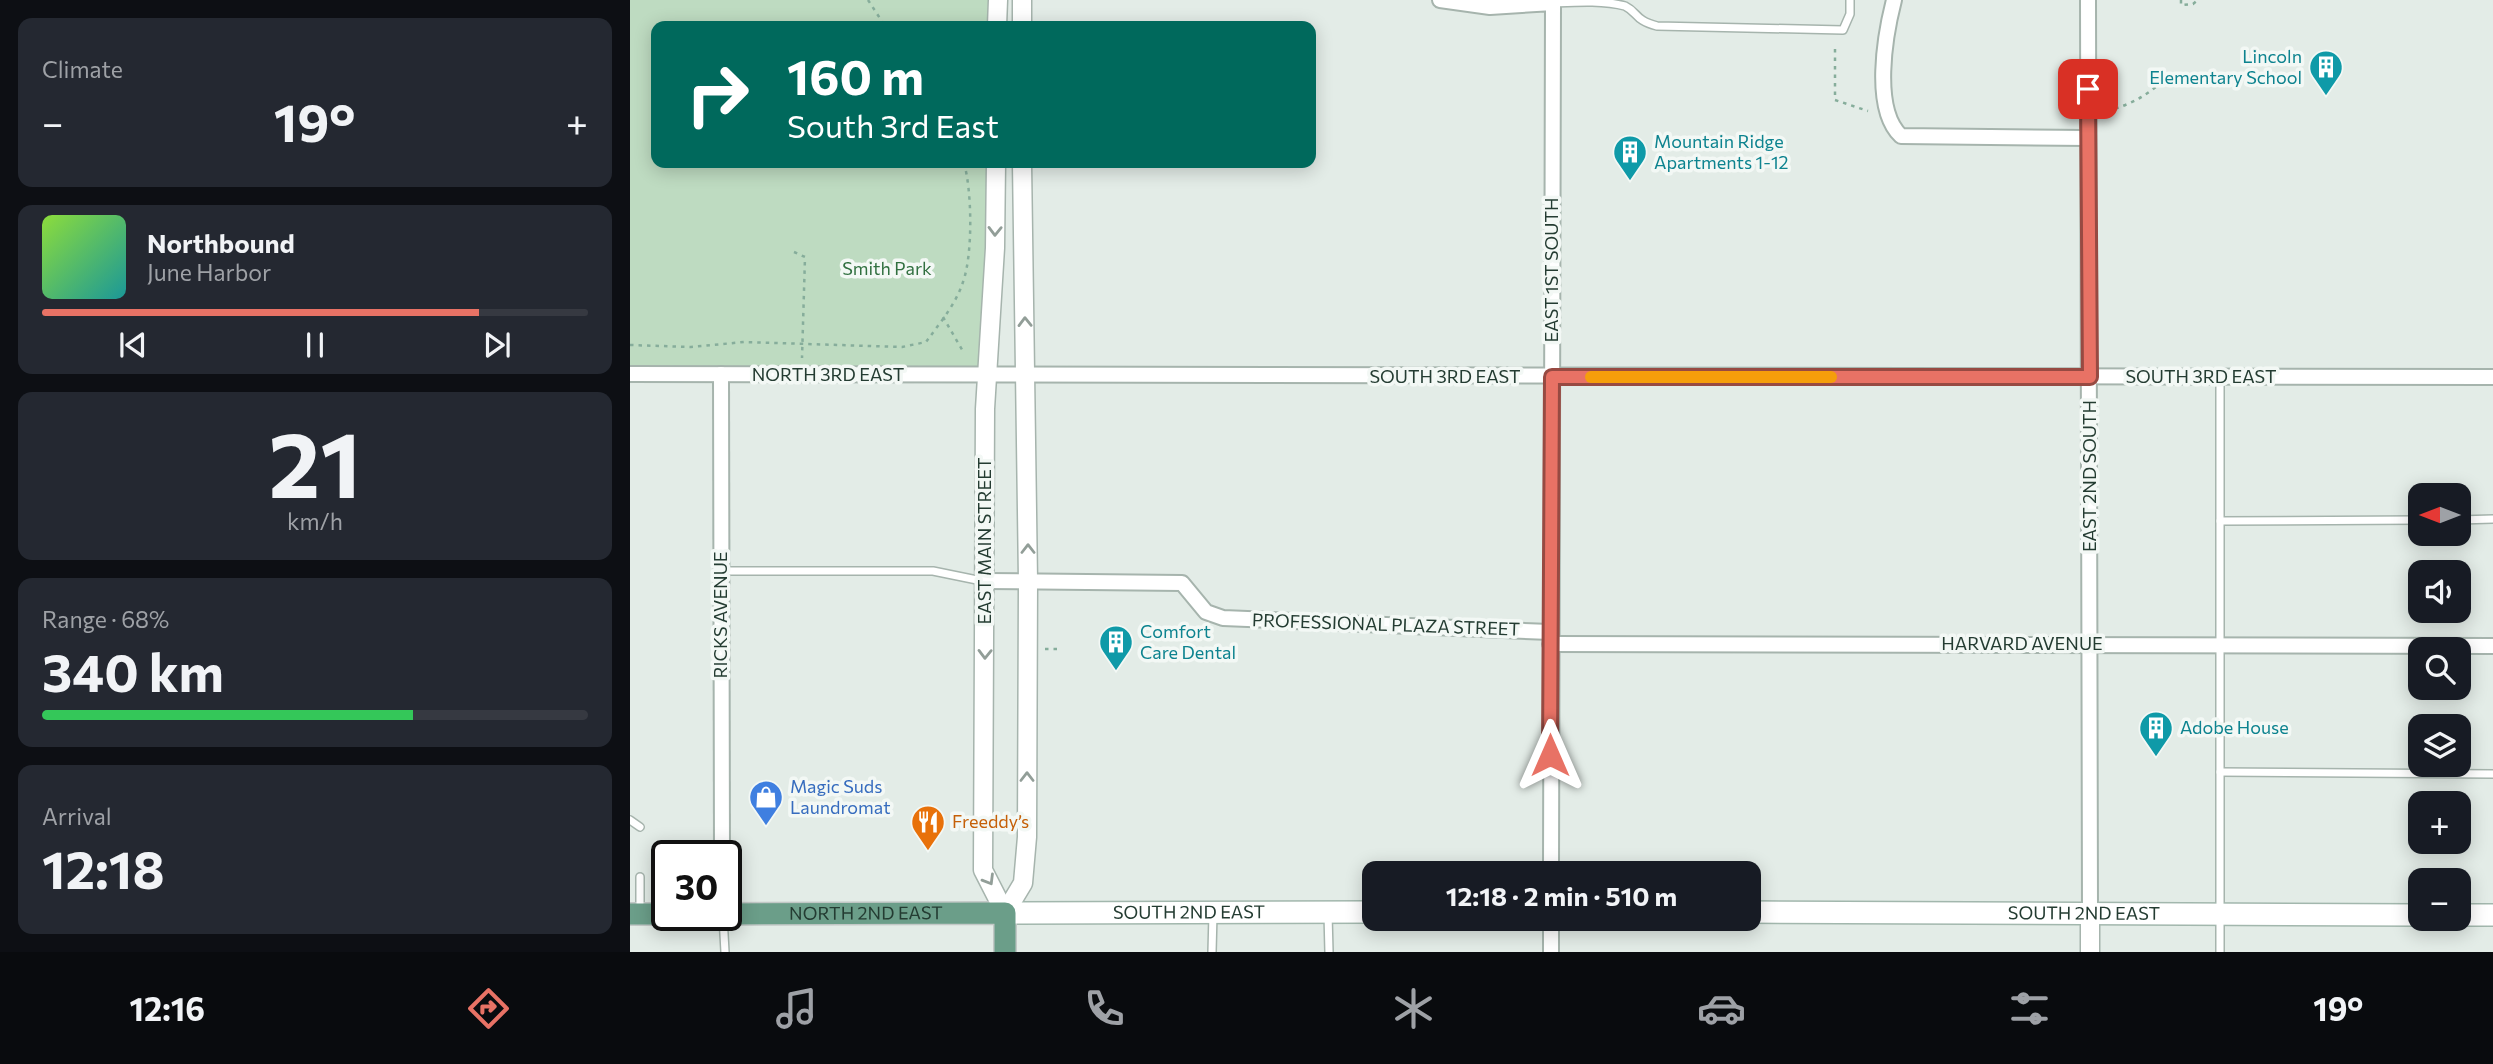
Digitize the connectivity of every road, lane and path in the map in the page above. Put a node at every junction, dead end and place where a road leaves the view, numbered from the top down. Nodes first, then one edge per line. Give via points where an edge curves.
1 (868, 0) edge
2 (998, 0) edge
3 (1022, 0) edge
4 (1440, 0) edge
5 (1850, 0) edge
6 (1894, 0) edge
7 (2088, 0) edge
8 (2181, 0) edge
9 (2198, 0) edge
10 (1553, 3) junction
11 (1628, 3) edge
12 (882, 21) edge
13 (997, 21) edge
14 (1022, 21) edge
15 (1835, 49) dead end
16 (2169, 75) dead end
17 (1868, 111) dead end
18 (2107, 111) dead end
19 (2088, 138) junction
20 (964, 168) edge
21 (996, 168) edge
22 (1022, 168) edge
23 (794, 252) dead end
24 (943, 317) junction
25 (630, 345) edge
26 (803, 345) junction
27 (964, 353) dead end
28 (802, 358) dead end
29 (630, 374) edge
30 (721, 374) junction
31 (989, 375) junction
32 (1027, 375) junction
33 (1552, 377) junction
34 (2090, 377) junction
35 (2220, 377) junction
36 (2493, 377) edge
37 (2493, 519) edge
38 (2408, 520) edge
39 (2471, 520) edge
40 (2220, 521) junction
41 (722, 571) junction
42 (986, 581) junction
43 (1028, 581) junction
44 (1550, 638) junction
45 (2091, 645) junction
46 (2220, 645) junction
47 (2493, 646) edge
48 (1042, 649) dead end
49 (1059, 649) dead end
50 (2220, 772) junction
51 (2493, 774) edge
52 (630, 820) edge
53 (640, 827) dead end
54 (722, 840) edge
55 (1550, 861) edge
56 (640, 877) dead end
57 (1328, 912) junction
58 (1362, 912) edge
59 (1761, 912) edge
60 (1213, 913) junction
61 (2090, 913) junction
62 (635, 914) edge
63 (1005, 914) junction
64 (2220, 914) junction
65 (742, 915) edge
66 (2408, 915) edge
67 (2471, 915) edge
68 (2493, 915) edge
69 (724, 931) edge
70 (1551, 931) edge
71 (725, 952) edge
72 (1005, 952) edge
73 (1212, 952) edge
74 (1329, 952) edge
75 (1552, 952) edge
76 (2090, 952) edge
77 (2220, 952) edge

1 - 12 path
2 - 13 street
3 - 14 street
4 - 10 street via 1490,7
5 - 11 lane via 1843,30 1657,26 1640,22
6 - 19 street via 1884,53 1885,106 1891,127 1901,136
7 - 19 street, EAST 2ND SOUTH
8 - 9 path via 2181,5
10 - 11 lane
10 - 33 street, EAST 1ST SOUTH
15 - 17 path via 1836,100
16 - 18 path via 2143,97
19 - 34 street, EAST 2ND SOUTH
20 - 24 path via 969,229 966,270 958,295
21 -> 31 street, EAST MAIN STREET
32 -> 22 street
23 - 26 path via 805,257
24 - 26 path via 926,342 914,346
24 - 27 path
25 - 26 path
26 - 28 path
29 - 30 street, NORTH 3RD EAST
30 - 31 street, NORTH 3RD EAST
30 - 41 street, RICKS AVENUE
31 - 32 street, NORTH 3RD EAST
31 - 42 street, EAST MAIN STREET via 985,409
32 - 33 street, SOUTH 3RD EAST
43 -> 32 street
33 - 34 street, SOUTH 3RD EAST
33 - 44 street, EAST 1ST SOUTH
34 - 35 street, SOUTH 3RD EAST
34 - 45 street, EAST 2ND SOUTH
35 - 36 street, SOUTH 3RD EAST
35 - 40 lane
37 - 39 lane
38 - 40 lane
40 - 46 lane
41 - 42 lane via 933,570
41 - 54 street, RICKS AVENUE
42 - 43 street, PROFESSIONAL PLAZA STREET
42 -> 63 street, EAST MAIN STREET via 983,870
43 - 44 street, PROFESSIONAL PLAZA STREET via 1182,583 1206,612 1223,618
63 -> 43 street via 1023,883 1027,837
44 - 45 street, HARVARD AVENUE
44 - 55 street, EAST 1ST SOUTH
45 - 46 street, HARVARD AVENUE
45 - 61 street, EAST 2ND SOUTH
46 - 47 street, HARVARD AVENUE
46 - 50 lane
48 - 49 path
50 - 51 lane
50 - 64 lane
52 - 53 lane
56 - 62 lane
57 - 58 main road, SOUTH 2ND EAST
57 - 60 main road, SOUTH 2ND EAST
57 - 74 lane
59 - 61 main road, SOUTH 2ND EAST
60 - 63 main road, SOUTH 2ND EAST
60 - 73 lane
61 - 64 main road, SOUTH 2ND EAST
61 - 76 street, EAST 2ND SOUTH
63 - 65 main road, NORTH 2ND EAST
63 - 72 main road, EAST MAIN STREET
64 - 66 main road, SOUTH 2ND EAST
64 - 77 lane
67 - 68 main road
69 - 71 lane
70 - 75 street

